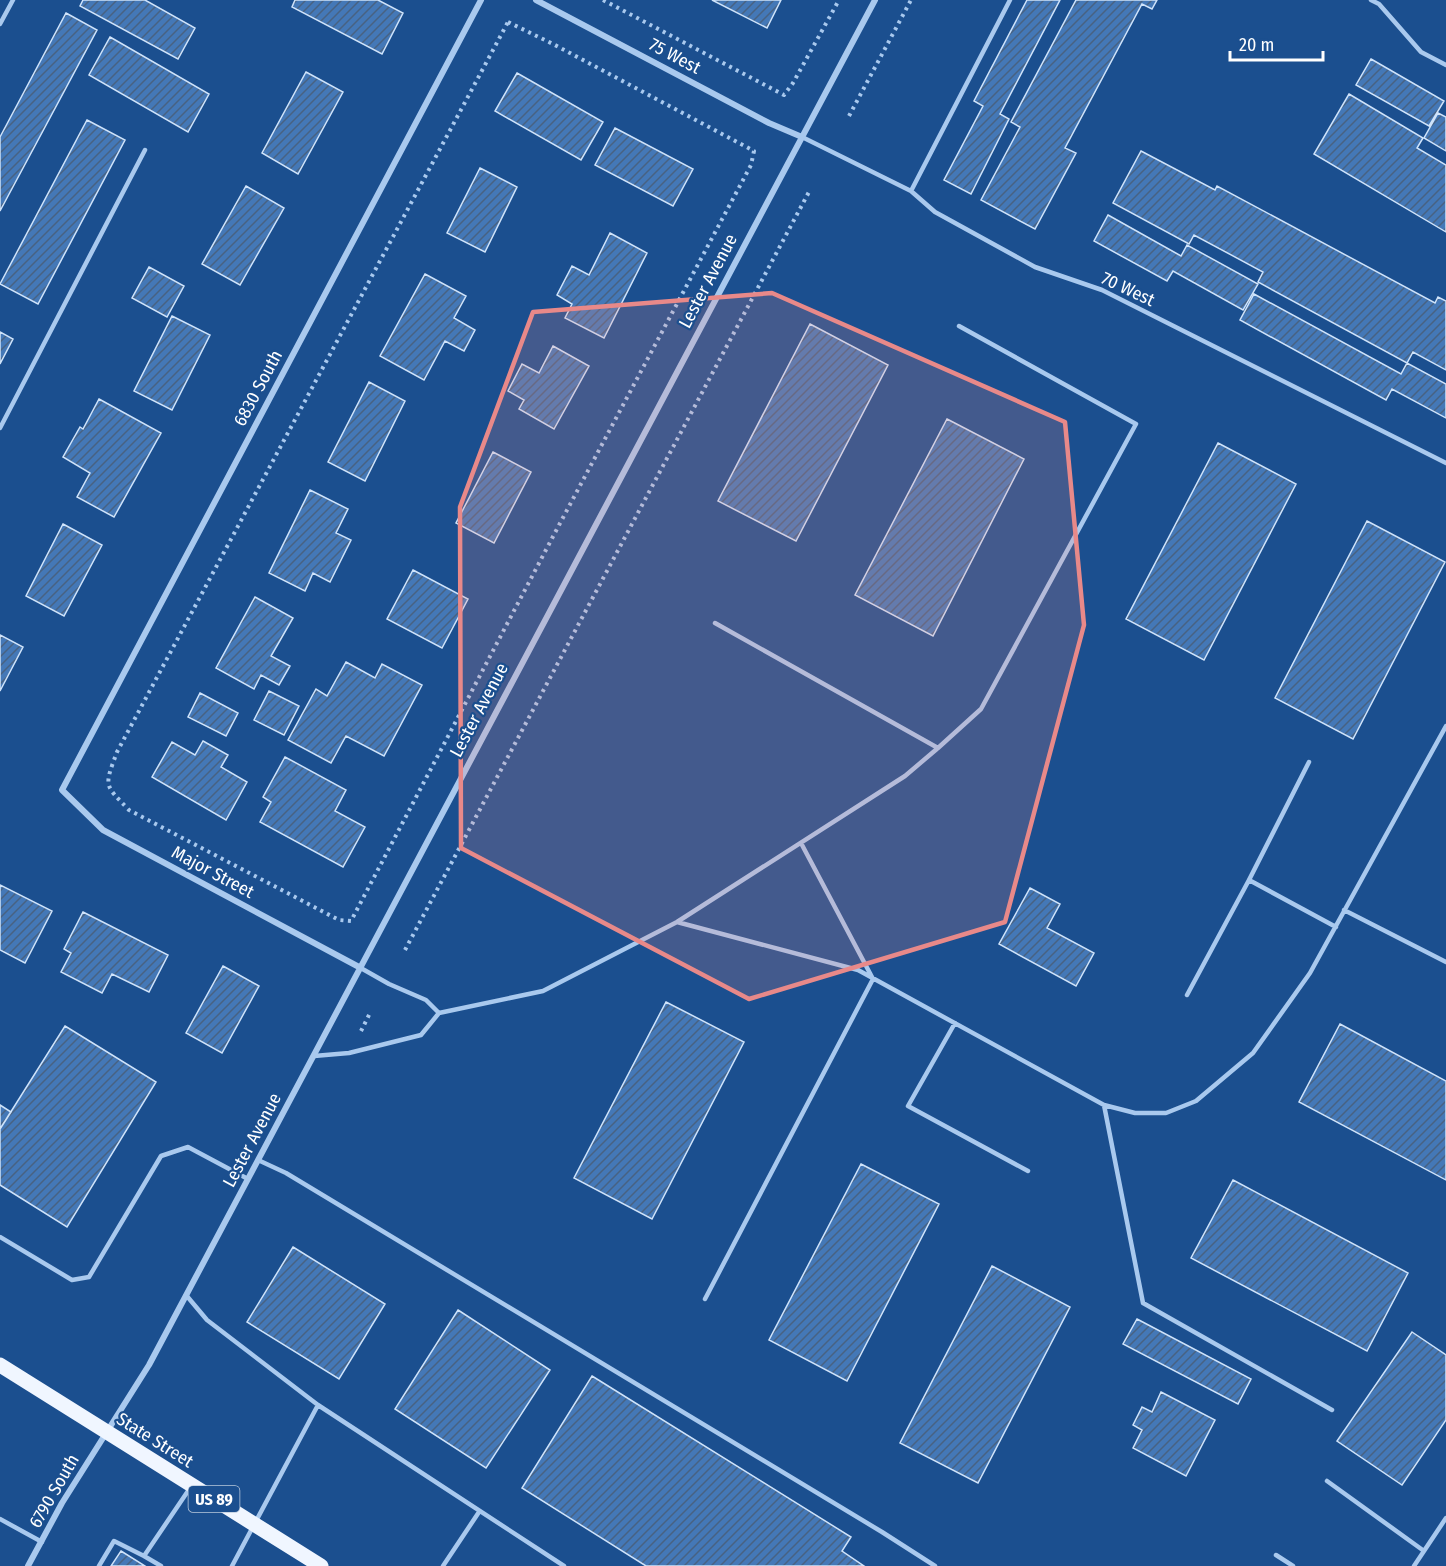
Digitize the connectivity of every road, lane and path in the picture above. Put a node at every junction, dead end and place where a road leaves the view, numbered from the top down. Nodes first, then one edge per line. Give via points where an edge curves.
1 (13, 0) edge
2 (482, 0) edge
3 (536, 0) edge
4 (603, 0) edge
5 (839, 0) edge
6 (875, 0) edge
7 (911, 0) edge
8 (1010, 0) edge
9 (1371, 0) edge
10 (0, 24) edge
11 (1446, 65) edge
12 (849, 116) dead end
13 (802, 137) junction
14 (145, 150) dead end
15 (754, 151) joint
16 (810, 190) dead end
17 (911, 191) junction
18 (959, 326) dead end
19 (0, 428) edge
20 (1446, 463) edge
21 (715, 624) dead end
22 (1446, 726) edge
23 (938, 748) junction
24 (1309, 762) dead end
25 (62, 790) joint
26 (801, 843) junction
27 (1250, 880) junction
28 (1344, 910) junction
29 (677, 922) junction
30 (1336, 927) junction
31 (405, 950) dead end
32 (1446, 962) edge
33 (359, 967) junction
34 (873, 979) junction
35 (1187, 995) dead end
36 (370, 1013) dead end
37 (438, 1013) junction
38 (955, 1023) junction
39 (357, 1038) dead end
40 (314, 1056) junction
41 (1104, 1105) junction
42 (258, 1160) junction
43 (1028, 1171) dead end
44 (248, 1179) junction
45 (0, 1237) edge
46 (186, 1295) junction
47 (705, 1299) dead end
48 (0, 1365) edge
49 (318, 1405) junction
50 (1332, 1410) dead end
51 (106, 1432) junction
52 (1327, 1481) dead end
53 (191, 1485) junction
54 (479, 1512) junction
55 (1446, 1518) edge
56 (0, 1519) edge
57 (255, 1525) junction
58 (42, 1542) junction
59 (1424, 1551) junction
60 (1276, 1555) dead end
61 (144, 1556) junction
62 (28, 1566) edge
63 (99, 1566) edge
64 (161, 1566) edge
65 (232, 1566) edge
66 (321, 1566) edge
67 (443, 1566) edge
68 (564, 1566) edge
69 (935, 1566) edge
70 (1293, 1566) edge
71 (1414, 1566) edge

1 - 10 lane
2 - 25 street, 6830 South
3 - 13 street, 75 West
4 - 5 path via 784,95
6 - 13 street, Lester Avenue
7 - 12 path
8 - 17 lane
9 - 11 lane via 1421,52
13 - 17 lane, 70 West
13 - 33 street, Lester Avenue
14 - 19 lane
15 - 15 path via 752,165 351,921 339,920 129,810 111,791 107,779 117,752 508,22
16 - 31 path
17 - 20 lane, 70 West via 935,212 1035,267 1102,290
18 - 23 lane via 1136,424 981,709
21 - 23 lane
22 - 28 lane
23 - 26 lane via 905,776
24 - 27 lane
25 - 33 street, Major Street via 103,830
26 - 29 lane
26 - 34 lane
27 - 30 lane
27 - 35 lane
28 - 30 lane
28 - 32 lane
29 - 34 lane via 858,970
29 - 37 lane via 543,991
30 - 41 lane via 1310,974 1253,1053 1196,1101 1166,1113 1136,1113
33 - 37 lane via 426,1000
33 - 40 street, Lester Avenue
34 - 38 lane
34 - 47 lane
36 - 39 path
37 - 40 lane via 421,1035 349,1053
38 - 41 lane
38 - 43 lane via 908,1106
40 - 42 street, Lester Avenue
41 - 50 lane via 1143,1304
42 - 44 street, Lester Avenue
42 - 69 lane via 286,1173
44 - 45 lane via 188,1147 161,1156 89,1277 72,1280
44 - 46 street, Lester Avenue
46 - 49 lane via 207,1320
46 - 51 street, Lester Avenue via 149,1365
48 - 51 main road, State Street / US 89
49 - 54 lane
49 - 57 lane
51 - 53 main road, State Street / US 89
51 - 58 street, 6790 South
52 - 59 lane
53 - 57 main road, State Street / US 89
53 - 61 lane
54 - 67 lane
54 - 68 lane
55 - 59 lane
56 - 58 lane
57 - 65 lane
57 - 66 main road, State Street / US 89
58 - 62 street, 6790 South
59 - 71 lane
60 - 70 lane
61 - 63 lane via 114,1541
61 - 64 lane

